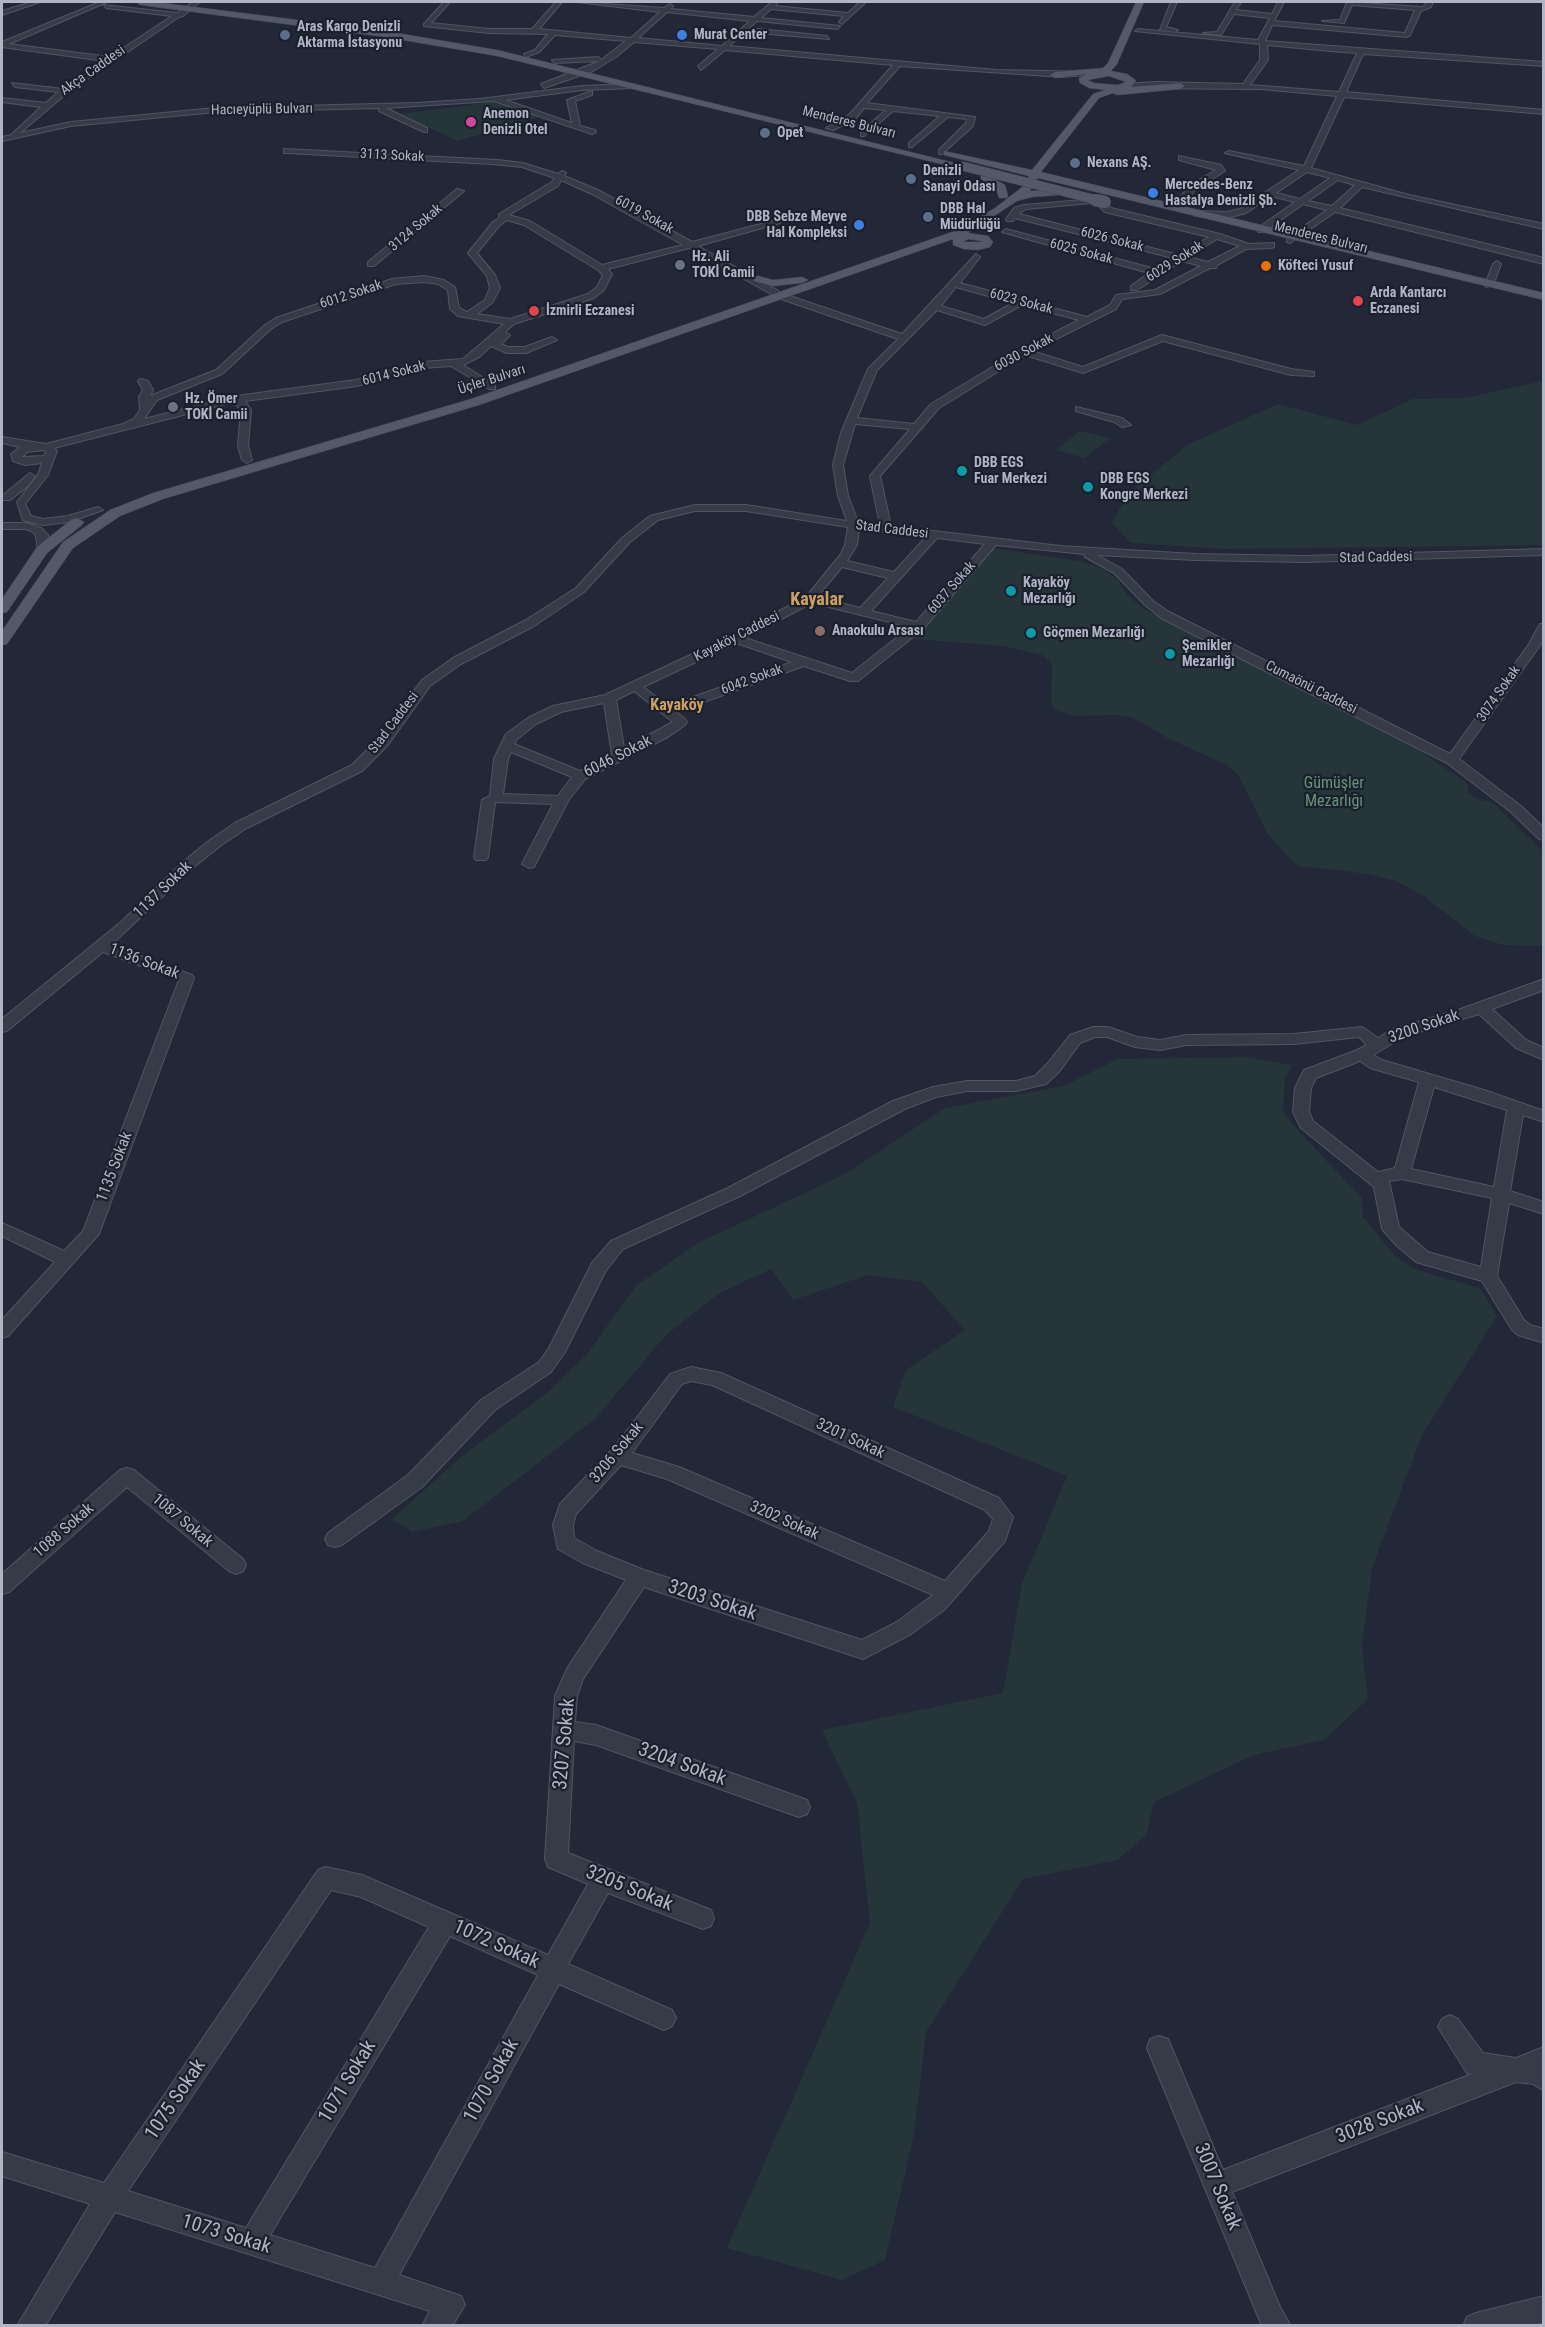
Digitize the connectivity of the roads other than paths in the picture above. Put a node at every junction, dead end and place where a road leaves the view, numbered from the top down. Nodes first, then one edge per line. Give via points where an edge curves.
1 (37, 2) edge
2 (140, 2) edge
3 (149, 2) edge
4 (447, 2) edge
5 (559, 2) edge
6 (580, 2) edge
7 (675, 2) edge
8 (850, 2) edge
9 (862, 2) edge
10 (1140, 2) edge
11 (1149, 2) edge
12 (1174, 2) edge
13 (1238, 2) edge
14 (1281, 2) edge
15 (1350, 2) edge
16 (1430, 2) edge
17 (105, 4) edge
18 (170, 4) edge
19 (772, 4) edge
20 (192, 9) edge
21 (666, 9) junction
22 (1419, 9) junction
23 (1232, 12) junction
24 (2, 13) edge
25 (850, 15) junction
26 (756, 18) junction
27 (1272, 18) junction
28 (296, 19) junction
29 (1341, 26) junction
30 (838, 27) junction
31 (744, 30) junction
32 (534, 31) junction
33 (1138, 31) junction
34 (553, 33) junction
35 (1218, 35) junction
36 (827, 38) junction
37 (633, 40) junction
38 (650, 41) junction
39 (732, 41) junction
40 (1261, 41) junction
41 (2, 44) edge
42 (641, 48) dead end
43 (724, 48) junction
44 (817, 48) junction
45 (1333, 49) junction
46 (1361, 51) junction
47 (526, 55) junction
48 (614, 56) junction
49 (809, 56) junction
50 (109, 59) junction
51 (602, 63) junction
52 (898, 63) junction
53 (556, 64) junction
54 (1112, 64) junction
55 (1544, 64) edge
56 (701, 68) dead end
57 (584, 72) junction
58 (610, 74) junction
59 (1124, 74) junction
60 (1052, 76) junction
61 (1090, 79) junction
62 (554, 81) junction
63 (15, 85) dead end
64 (1177, 85) junction
65 (608, 86) junction
66 (634, 86) junction
67 (1245, 87) junction
68 (64, 91) junction
69 (1342, 93) junction
70 (524, 94) junction
71 (493, 99) junction
72 (2, 100) edge
73 (1087, 100) junction
74 (46, 105) junction
75 (861, 105) junction
76 (379, 107) junction
77 (891, 108) junction
78 (1544, 112) edge
79 (946, 115) junction
80 (577, 127) junction
81 (832, 127) junction
82 (424, 130) dead end
83 (818, 131) junction
84 (592, 132) dead end
85 (864, 134) junction
86 (4, 142) edge
87 (912, 145) junction
88 (287, 151) dead end
89 (942, 152) junction
90 (1230, 153) dead end
91 (1182, 158) dead end
92 (498, 162) joint
93 (970, 163) junction
94 (1034, 164) junction
95 (1008, 168) junction
96 (1306, 169) junction
97 (561, 175) junction
98 (985, 177) junction
99 (1336, 177) junction
100 (1079, 184) junction
101 (1361, 184) junction
102 (1023, 186) junction
103 (460, 191) dead end
104 (1060, 194) junction
105 (1271, 194) junction
106 (1003, 196) junction
107 (1017, 199) junction
108 (1102, 201) junction
109 (1302, 201) junction
110 (1172, 206) junction
111 (1334, 209) junction
112 (1243, 211) junction
113 (1197, 214) junction
114 (1014, 215) junction
115 (505, 218) junction
116 (777, 221) dead end
117 (1544, 227) edge
118 (1256, 228) junction
119 (998, 231) junction
120 (979, 236) junction
121 (1110, 236) junction
122 (1217, 236) junction
123 (1242, 243) junction
124 (1293, 243) junction
125 (693, 245) junction
126 (926, 246) junction
127 (963, 246) junction
128 (1082, 252) junction
129 (1328, 256) junction
130 (976, 257) junction
131 (1181, 257) junction
132 (1375, 259) junction
133 (1544, 261) edge
134 (1344, 262) dead end
135 (371, 264) dead end
136 (1497, 264) dead end
137 (1210, 265) junction
138 (601, 268) junction
139 (1220, 271) dead end
140 (1156, 272) junction
141 (817, 277) junction
142 (753, 279) junction
143 (955, 284) junction
144 (1489, 285) junction
145 (1134, 288) dead end
146 (780, 293) junction
147 (1544, 299) edge
148 (1021, 302) junction
149 (736, 304) junction
150 (935, 307) junction
151 (1544, 307) edge
152 (468, 316) junction
153 (1088, 320) junction
154 (516, 322) junction
155 (531, 329) dead end
156 (541, 335) dead end
157 (904, 338) junction
158 (1024, 352) junction
159 (453, 363) junction
160 (1311, 374) dead end
161 (492, 387) junction
162 (164, 389) junction
163 (236, 399) junction
164 (144, 409) junction
165 (1080, 409) dead end
166 (853, 419) junction
167 (1126, 425) dead end
168 (918, 427) junction
169 (115, 431) junction
170 (2, 440) edge
171 (2, 447) edge
172 (45, 452) junction
173 (18, 459) junction
174 (247, 460) junction
175 (3, 496) edge
176 (98, 510) junction
177 (10, 513) edge
178 (854, 525) junction
179 (886, 528) junction
180 (934, 535) junction
181 (992, 542) junction
182 (42, 550) junction
183 (1073, 550) junction
184 (1544, 552) edge
185 (840, 562) junction
186 (896, 576) junction
187 (810, 599) junction
188 (2, 609) edge
189 (864, 612) junction
190 (920, 626) junction
191 (1544, 627) edge
192 (735, 639) junction
193 (2, 641) edge
194 (803, 662) junction
195 (636, 687) junction
196 (609, 698) junction
197 (666, 711) junction
198 (506, 745) junction
199 (619, 755) junction
200 (1452, 760) junction
201 (580, 776) junction
202 (341, 777) joint
203 (496, 798) junction
204 (562, 800) junction
205 (1544, 836) edge
206 (481, 857) dead end
207 (529, 864) dead end
208 (101, 946) junction
209 (187, 978) joint
210 (1544, 984) edge
211 (1522, 992) junction
212 (1544, 997) edge
213 (1481, 1007) junction
214 (2, 1027) edge
215 (1376, 1044) junction
216 (1360, 1055) junction
217 (1544, 1055) edge
218 (1428, 1080) junction
219 (1516, 1107) junction
220 (1544, 1117) edge
221 (1402, 1173) junction
222 (1375, 1178) junction
223 (1500, 1194) junction
224 (1544, 1208) edge
225 (2, 1229) edge
226 (65, 1259) junction
227 (1488, 1276) junction
228 (2, 1331) edge
229 (1544, 1336) edge
230 (691, 1374) joint
231 (617, 1456) junction
232 (128, 1476) joint
233 (335, 1539) dead end
234 (565, 1543) joint
235 (237, 1566) dead end
236 (640, 1577) junction
237 (2, 1586) edge
238 (948, 1592) junction
239 (564, 1730) junction
240 (799, 1807) dead end
241 (556, 1859) joint
242 (326, 1878) joint
243 (603, 1880) junction
244 (703, 1918) dead end
245 (445, 1922) junction
246 (554, 1970) junction
247 (664, 2018) dead end
248 (1450, 2027) dead end
249 (1159, 2048) dead end
250 (1544, 2059) edge
251 (1518, 2069) junction
252 (1544, 2079) edge
253 (2, 2164) edge
254 (1216, 2185) junction
255 (108, 2199) junction
256 (251, 2243) junction
257 (381, 2283) junction
258 (1544, 2309) edge
259 (30, 2325) edge
260 (435, 2325) edge
261 (1278, 2325) edge
262 (1476, 2325) edge

1 - 24 street
2 - 18 main road, Menderes Bulvarı
3 - 20 main road
4 - 32 street via 426,25
5 - 32 street
6 - 21 street
7 - 21 street
8 - 9 street
9 - 25 street
10 - 54 main road
11 - 33 main road
12 - 35 street via 1162,29
13 - 23 street
14 - 27 street
15 - 22 street
15 - 29 street
16 - 22 street
17 - 20 street
17 - 41 street
18 - 20 main road
18 - 20 main road, Menderes Bulvarı
19 - 25 street
19 - 26 street
20 - 28 main road, Menderes Bulvarı
20 - 28 main road
20 - 50 street, Akça Caddesi
20 - 53 main road, Menderes Bulvarı via 447,43
21 - 26 street
21 - 37 street
22 - 29 street via 1407,35
23 - 27 street
23 - 35 street
25 - 30 street
26 - 30 street
26 - 31 street
27 - 29 street
27 - 40 street
28 - 47 main road, Menderes Bulvarı via 453,40
29 - 45 street
30 - 36 street
31 - 36 street
31 - 39 street
32 - 34 street
33 - 35 street
33 - 59 main road
34 - 37 street
34 - 47 street via 537,51
35 - 40 street
36 - 44 street
37 - 38 street
37 - 48 street
38 - 42 street
38 - 43 street
39 - 43 street
39 - 44 street
40 - 45 street
40 - 67 street via 1264,60
41 - 50 street
43 - 49 street
43 - 56 street
44 - 49 street
45 - 46 street
46 - 55 street
46 - 69 street
47 - 53 main road, Menderes Bulvarı
48 - 51 street
48 - 53 street
49 - 52 street
50 - 68 street, Akça Caddesi
51 - 57 street
51 - 58 street
52 - 60 street
52 - 75 street
53 - 57 main road, Menderes Bulvarı
53 - 62 street via 561,73
54 - 60 main road via 1089,72
54 - 61 main road
57 - 58 main road, Menderes Bulvarı
57 - 62 street
57 - 66 main road, Menderes Bulvarı
58 - 81 main road, Menderes Bulvarı
59 - 61 main road
59 - 61 main road
59 - 64 street
59 - 64 main road
59 - 73 main road
60 - 61 street
60 - 73 main road via 1076,84 1085,91
61 - 73 main road
62 - 70 street
63 - 68 street
64 - 67 street
64 - 73 main road via 1124,90
65 - 66 street
65 - 70 street
65 - 80 street via 571,100
66 - 83 main road, Menderes Bulvarı
67 - 69 street
68 - 74 street, Akça Caddesi
69 - 78 street
69 - 96 street
70 - 71 street, Hacıeyüplü Bulvarı
71 - 76 street, Hacıeyüplü Bulvarı
71 - 80 street
72 - 74 street
73 - 94 main road via 1057,129
74 - 86 street, Akça Caddesi
75 - 77 street
75 - 81 street via 852,117
76 - 82 street
76 - 86 street, Hacıeyüplü Bulvarı via 224,109 71,124
77 - 79 street
77 - 85 street
79 - 87 street
79 - 89 street via 971,117 970,124
80 - 84 street
81 - 85 main road
81 - 93 main road, Menderes Bulvarı
83 - 93 main road, Menderes Bulvarı
83 - 98 main road
85 - 87 main road
87 - 89 main road
88 - 92 street, 3113 Sokak
89 - 93 main road
90 - 96 street
91 - 110 street via 1221,171 1193,187
92 - 97 street, 6019 Sokak
93 - 94 main road
93 - 95 main road
93 - 108 main road, Menderes Bulvarı, bridge
94 - 95 main road
94 - 100 main road
94 - 102 main road
95 - 98 main road via 1013,176
96 - 99 street
96 - 105 street
97 - 115 street via 555,184 502,215
97 - 125 street, 6019 Sokak
98 - 102 main road
98 - 106 main road via 1001,187
99 - 101 street
99 - 109 street
100 - 104 main road via 1061,188
100 - 110 main road
101 - 111 street
101 - 117 street
102 - 104 main road
102 - 106 main road, Üçler Bulvarı
102 - 107 main road, Üçler Bulvarı
103 - 135 street, 3124 Sokak
104 - 107 main road
104 - 108 main road
105 - 109 street
105 - 112 street
106 - 141 main road, Üçler Bulvarı via 953,228
107 - 120 main road, Üçler Bulvarı
108 - 114 street via 1024,207
108 - 122 street via 1108,210 1135,221
108 - 123 main road
108 - 124 main road, Menderes Bulvarı
108 - 129 main road, Menderes Bulvarı
109 - 111 street
109 - 118 street
110 - 113 main road
111 - 124 street
111 - 133 street
112 - 113 street
112 - 118 street via 1240,219
113 - 118 main road
114 - 119 street
114 - 121 street, 6026 Sokak
115 - 138 street via 527,223
115 - 152 street via 472,253 491,275 495,288 489,301
116 - 125 street
118 - 124 main road
119 - 120 main road
119 - 128 street, 6025 Sokak
120 - 126 main road, Üçler Bulvarı
120 - 127 main road
120 - 130 main road
121 - 128 street
121 - 131 street, 6026 Sokak
122 - 123 street
122 - 131 street, 6029 Sokak
123 - 124 main road
123 - 137 street, 6030 Sokak
124 - 132 main road, Menderes Bulvarı
125 - 138 street
125 - 142 street, 6019 Sokak
126 - 127 main road
126 - 146 main road, Üçler Bulvarı
127 - 130 main road
128 - 140 street, 6025 Sokak
129 - 134 main road
129 - 151 main road, Menderes Bulvarı
130 - 143 street
131 - 137 street, 6026 Sokak
131 - 140 street, 6029 Sokak
132 - 144 main road
132 - 147 main road, Menderes Bulvarı
136 - 144 street
137 - 139 street, 6026 Sokak via 1223,269
137 - 153 street, 6030 Sokak via 1157,292 1119,297 1113,307
138 - 154 street, 6014 Sokak via 608,274 602,288 591,296
140 - 145 street, 6029 Sokak
141 - 142 main road via 778,283
141 - 146 main road, Üçler Bulvarı
142 - 146 street, 6019 Sokak
142 - 149 main road via 755,292
143 - 148 street, 6023 Sokak
143 - 150 street
144 - 147 main road
146 - 149 main road, Üçler Bulvarı
146 - 157 street, 6019 Sokak
146 - 193 main road, Üçler Bulvarı via 475,402 172,491 122,510 68,545
148 - 150 street via 985,322
148 - 153 street, 6023 Sokak
149 - 161 main road, Üçler Bulvarı
150 - 157 street
152 - 154 street
152 - 162 street, 6012 Sokak via 457,312 452,289 441,282 395,281 279,320 223,369
153 - 158 street, 6030 Sokak
154 - 155 street
154 - 156 street via 496,343 497,347 526,350 552,340
154 - 159 street, 6014 Sokak via 471,359
157 - 166 street via 873,369
158 - 160 street via 1083,370 1162,338
158 - 168 street, 6030 Sokak via 935,406
159 - 161 street
159 - 163 street, 6014 Sokak via 413,366 357,383
161 - 174 main road, Üçler Bulvarı
162 - 164 street, 6012 Sokak
162 - 164 street via 153,394 148,390
163 - 169 street, 6014 Sokak
163 - 174 street via 246,410 243,446
164 - 169 street, 6012 Sokak via 138,421
165 - 167 street
166 - 168 street
166 - 178 street via 838,465 843,496
168 - 179 street, 6030 Sokak via 875,476
169 - 172 street, 6014 Sokak
170 - 172 street
171 - 173 street
172 - 173 street via 31,463
172 - 173 street via 19,452
172 - 177 street via 44,475
173 - 175 street via 32,471 24,484
174 - 176 main road, Üçler Bulvarı via 134,494
175 - 177 street via 16,499
176 - 177 street via 44,522
176 - 182 main road, Üçler Bulvarı
177 - 182 street via 42,535
178 - 179 street, Stad Caddesi
178 - 185 street, Kayaköy Caddesi via 851,545
178 - 202 street, Stad Caddesi via 770,510 723,507 695,508 654,518 626,540 580,590 426,683 383,742 357,768
179 - 180 street, Stad Caddesi
180 - 181 street, Stad Caddesi
180 - 186 street
181 - 183 street, Stad Caddesi
181 - 190 street, 6037 Sokak
182 - 188 main road, Üçler Bulvarı
183 - 184 street, Stad Caddesi via 1305,559
183 - 200 street, Cumaönü Caddesi via 1118,571 1165,615
185 - 186 street
185 - 187 street, Kayaköy Caddesi
186 - 189 street
187 - 189 street
187 - 192 street, Kayaköy Caddesi
189 - 190 street
190 - 194 street, 6037 Sokak via 854,678
191 - 200 street, 3074 Sokak
192 - 194 street
192 - 195 street, Kayaköy Caddesi
194 - 197 street, 6042 Sokak
195 - 196 street, Kayaköy Caddesi
195 - 197 street
196 - 198 street, Kayaköy Caddesi via 557,709 521,729
196 - 199 street
197 - 199 street, 6046 Sokak via 681,722
198 - 201 street
198 - 203 street
199 - 201 street, 6046 Sokak
200 - 205 street, Cumaönü Caddesi
201 - 204 street, 6046 Sokak
202 - 208 street, 1137 Sokak via 240,826 215,843
203 - 204 street
203 - 206 street via 489,800
204 - 207 street, 6046 Sokak
208 - 209 street, 1136 Sokak
208 - 214 street, 1137 Sokak
209 - 226 street, 1135 Sokak via 90,1234
210 - 211 street, 3200 Sokak
211 - 212 street
211 - 213 street, 3200 Sokak
213 - 215 street, 3200 Sokak via 1398,1033
213 - 217 street via 1511,1036
215 - 216 street, 3200 Sokak
215 - 233 street via 1362,1032 1294,1039 1187,1040 1160,1045 1094,1032 1075,1040 1040,1080 1016,1086 967,1086 933,1092 899,1106 734,1192 618,1245 598,1268 545,1367 488,1405 415,1481
216 - 218 street
216 - 222 street, 3200 Sokak via 1310,1074 1303,1088 1301,1112 1307,1124
218 - 219 street
218 - 221 street
219 - 220 street
219 - 223 street
221 - 222 street
221 - 223 street
222 - 227 street via 1385,1193 1391,1229 1402,1242 1422,1257
223 - 224 street
223 - 227 street
225 - 226 street
226 - 228 street, 1135 Sokak
227 - 229 street via 1518,1325
230 - 231 street, 3206 Sokak via 676,1379
230 - 238 street, 3201 Sokak via 715,1378 992,1504 1003,1517 998,1535
231 - 234 street, 3206 Sokak via 567,1510 563,1525
231 - 238 street, 3202 Sokak via 672,1473
232 - 235 street, 1087 Sokak
232 - 237 street, 1088 Sokak
234 - 236 street, 3203 Sokak
236 - 238 street, 3203 Sokak via 863,1650 904,1628
236 - 239 street, 3207 Sokak via 575,1674 566,1696
239 - 240 street, 3204 Sokak via 596,1735
239 - 241 street, 3207 Sokak
241 - 243 street, 3205 Sokak
242 - 245 street, 1072 Sokak via 362,1886
242 - 255 street, 1075 Sokak
243 - 244 street, 3205 Sokak
243 - 246 street, 1070 Sokak
245 - 246 street, 1072 Sokak
245 - 256 street, 1071 Sokak
246 - 247 street, 1072 Sokak
246 - 257 street, 1070 Sokak
248 - 251 street via 1476,2064
249 - 254 street, 3007 Sokak
250 - 251 street, 3028 Sokak
251 - 252 street via 1540,2073
251 - 254 street, 3028 Sokak
253 - 255 street, 1073 Sokak
254 - 261 street, 3007 Sokak
255 - 256 street, 1073 Sokak
255 - 259 street, 1075 Sokak
256 - 257 street, 1073 Sokak
257 - 260 street, 1073 Sokak via 452,2305
258 - 262 street

